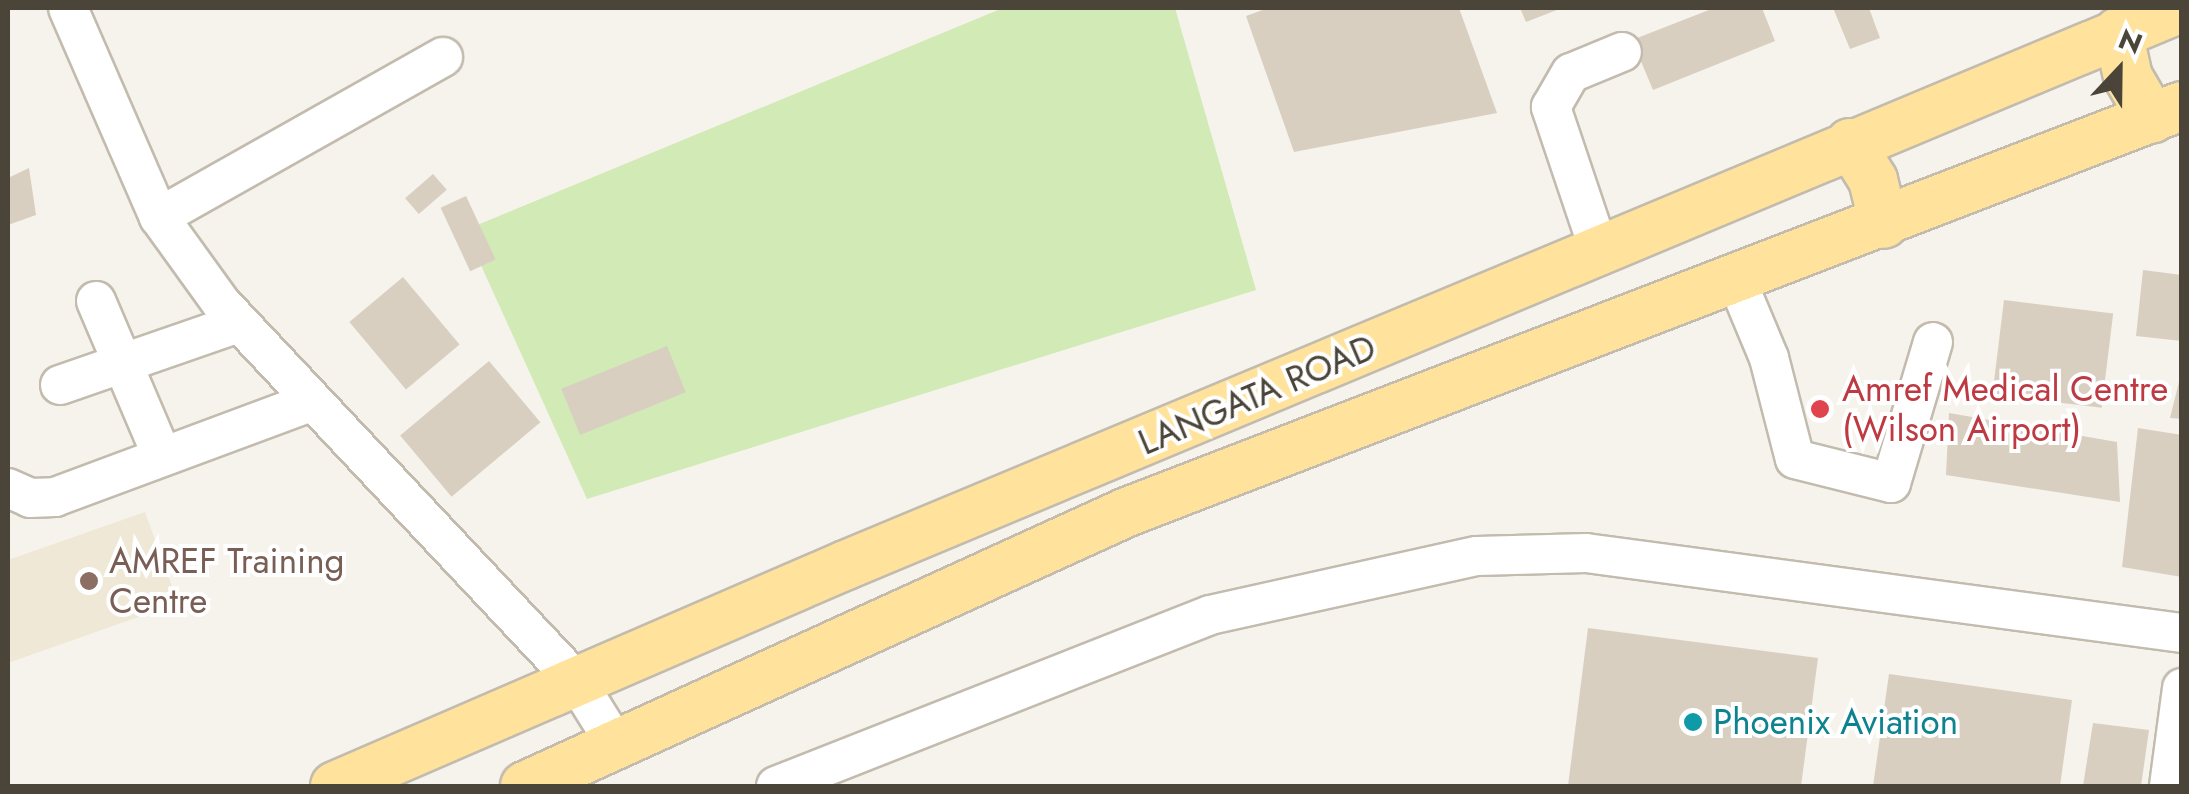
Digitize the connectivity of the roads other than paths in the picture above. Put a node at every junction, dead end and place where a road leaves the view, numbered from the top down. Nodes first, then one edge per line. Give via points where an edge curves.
1 (68, 8) edge
2 (2181, 8) edge
3 (2118, 32) junction
4 (1622, 52) dead end
5 (444, 58) dead end
6 (2167, 112) edge
7 (1850, 143) junction
8 (159, 217) junction
9 (1884, 224) junction
10 (1599, 250) junction
11 (1736, 280) junction
12 (96, 301) dead end
13 (239, 322) junction
14 (1933, 342) dead end
15 (123, 362) junction
16 (60, 385) dead end
17 (304, 394) junction
18 (155, 439) junction
19 (8, 473) edge
20 (8, 488) edge
21 (2182, 633) edge
22 (577, 682) junction
23 (2182, 688) edge
24 (616, 742) junction
25 (335, 786) edge
26 (524, 786) edge
27 (776, 786) edge
28 (2169, 786) edge

1 - 8 street
2 - 3 main road, LANGATA ROAD
3 - 6 main road via 2128,77
3 - 7 main road, LANGATA ROAD
4 - 10 street via 1571,73 1551,107
5 - 8 street
6 - 9 main road, LANGATA ROAD
7 - 9 main road via 1874,180
7 - 10 main road, LANGATA ROAD
8 - 13 street
9 - 11 main road, LANGATA ROAD
10 - 22 main road, LANGATA ROAD
11 - 14 street via 1769,358 1795,459 1891,482
11 - 24 main road, LANGATA ROAD via 1127,512
12 - 15 street
13 - 15 street
13 - 17 street
15 - 16 street
15 - 18 street
17 - 18 street
17 - 20 street via 55,498 30,498
17 - 22 street
18 - 19 street via 32,481
21 - 27 street via 1586,553 1477,556 1210,615
22 - 24 street
22 - 25 main road, LANGATA ROAD
23 - 28 street
24 - 26 main road, LANGATA ROAD

